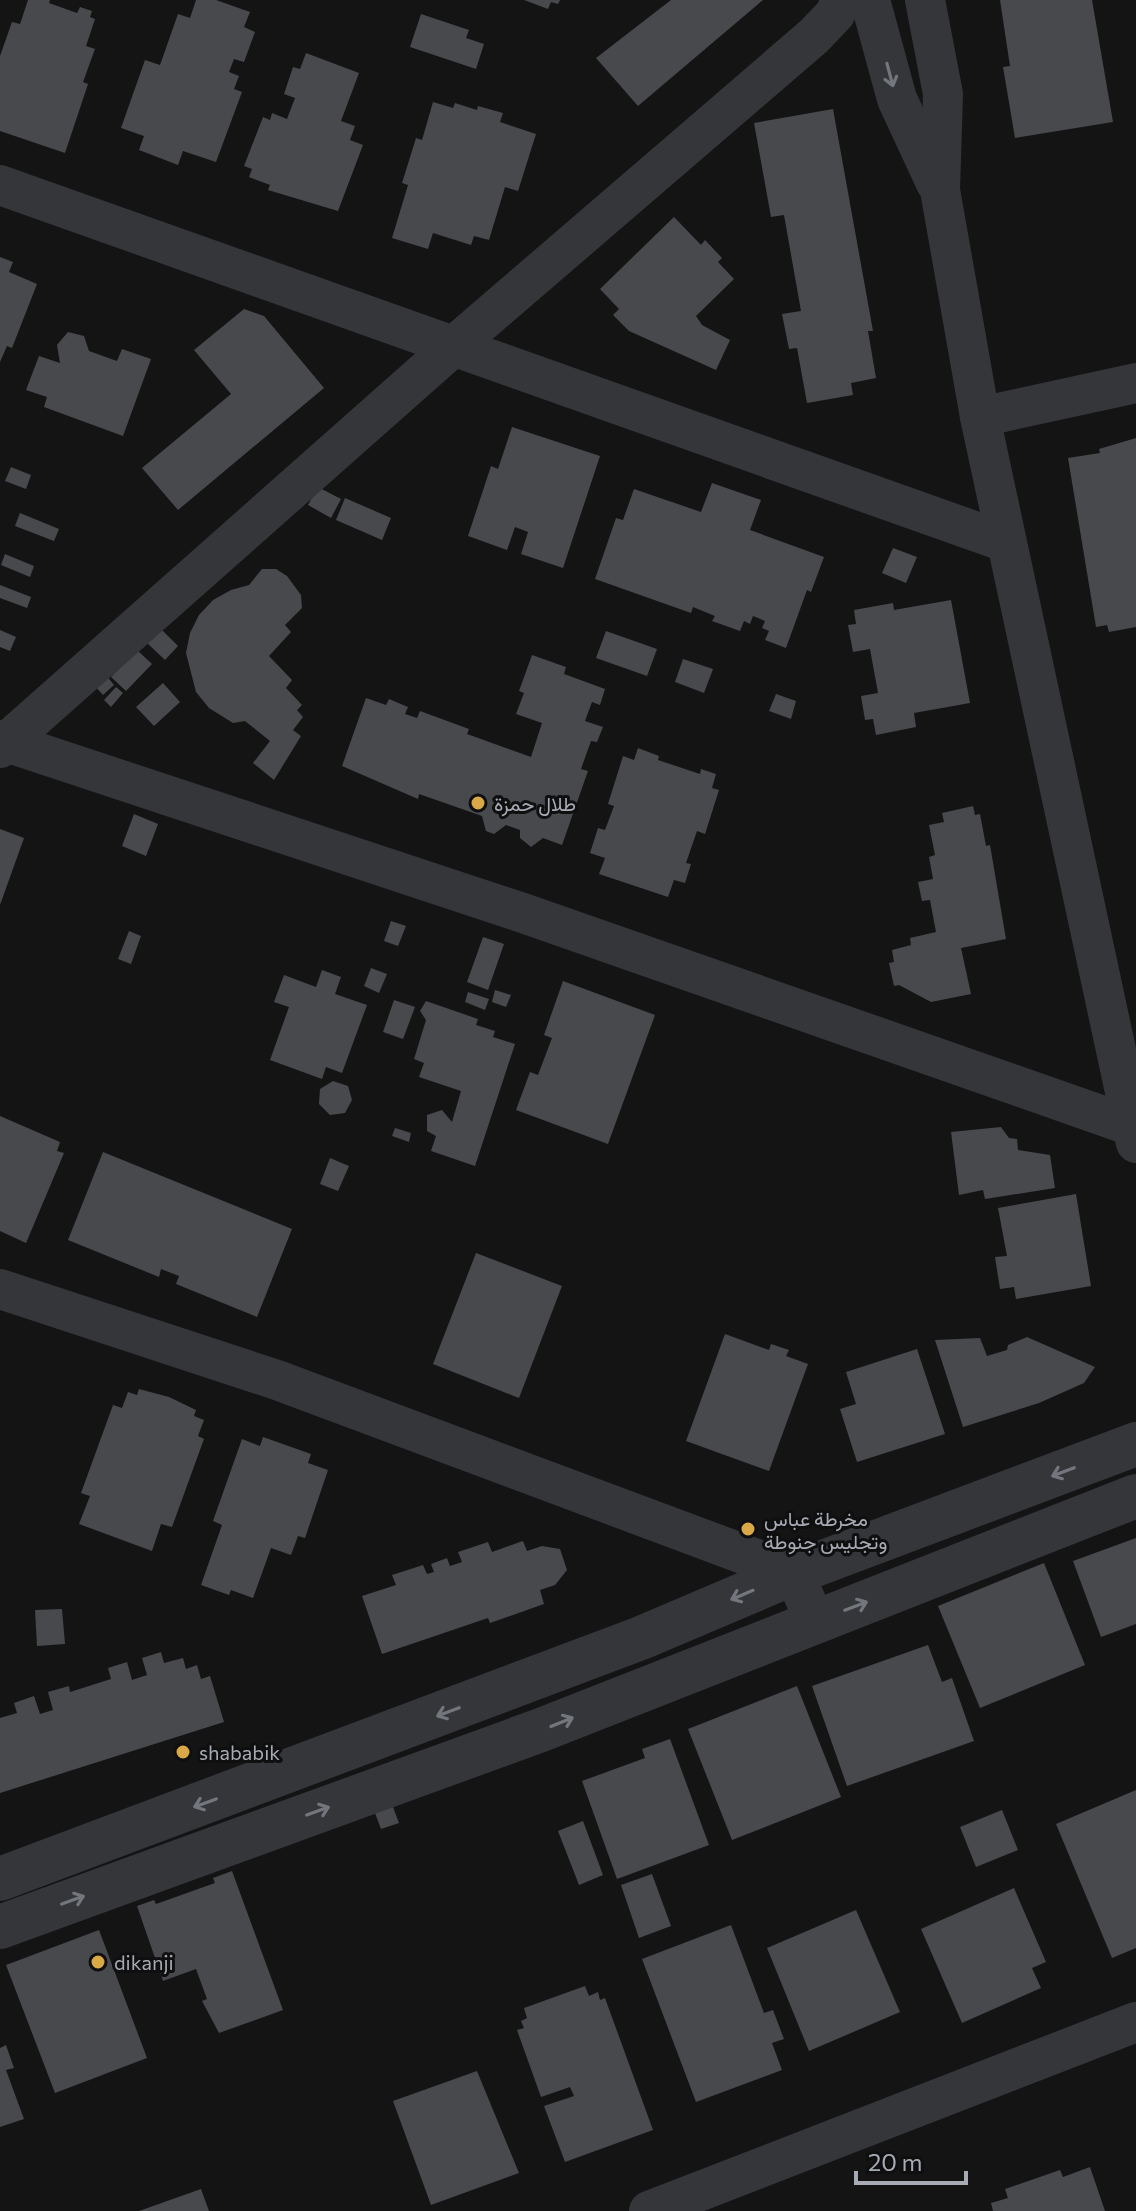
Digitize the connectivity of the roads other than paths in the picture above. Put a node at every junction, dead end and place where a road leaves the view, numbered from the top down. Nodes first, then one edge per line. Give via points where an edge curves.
1 (841, 0) edge
2 (870, 0) edge
3 (925, 0) edge
4 (0, 185) edge
5 (940, 190) junction
6 (455, 345) junction
7 (1136, 383) edge
8 (980, 417) junction
9 (1005, 542) junction
10 (2, 743) edge
11 (1134, 1134) edge
12 (0, 1289) edge
13 (1136, 1444) edge
14 (1136, 1496) edge
15 (794, 1573) junction
16 (815, 1622) junction
17 (490, 1696) junction
18 (508, 1742) junction
19 (5, 1874) edge
20 (14, 1921) edge
21 (1136, 2022) edge
22 (649, 2211) edge

1 - 6 street via 814,36
2 -> 5 street via 897,99
3 - 5 street via 943,94
4 - 6 street
5 - 8 street
6 - 9 street
6 - 10 street
7 - 8 street
8 - 9 street
9 - 11 street
10 - 11 street via 538,918
12 - 15 street via 277,1380
13 -> 15 street
16 -> 14 street
15 - 16 street
15 -> 17 street
18 -> 16 street
17 - 18 street
17 -> 19 street
20 -> 18 street
19 - 20 street
21 - 22 street

